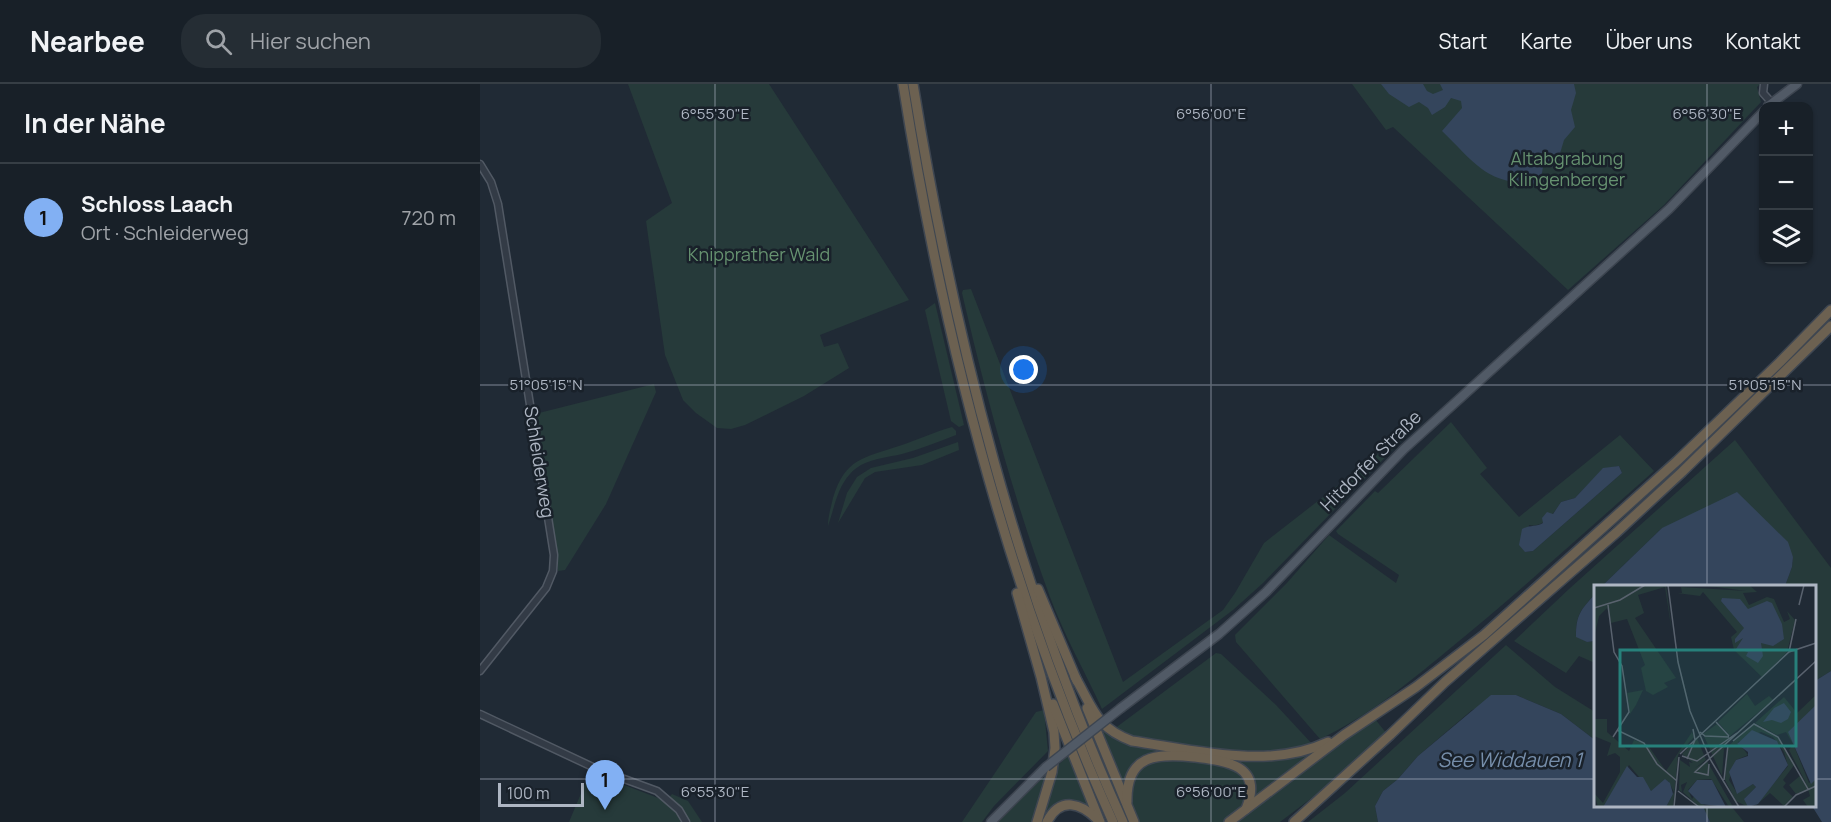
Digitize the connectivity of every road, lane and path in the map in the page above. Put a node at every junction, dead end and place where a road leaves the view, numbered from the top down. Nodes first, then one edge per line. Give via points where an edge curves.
1 (903, 84) edge
2 (913, 84) edge
3 (1764, 84) edge
4 (1797, 84) edge
5 (1772, 102) edge
6 (1759, 116) edge
7 (480, 164) edge
8 (1831, 310) edge
9 (1831, 326) edge
10 (994, 501) junction
11 (1019, 548) junction
12 (480, 670) edge
13 (1041, 677) junction
14 (1075, 677) junction
15 (480, 714) edge
16 (1344, 735) junction
17 (1325, 792) junction
18 (1127, 807) junction
19 (1246, 809) junction
20 (686, 822) edge
21 (991, 822) edge
22 (1037, 822) edge
23 (1047, 822) edge
24 (1100, 822) edge
25 (1113, 822) edge
26 (1123, 822) edge
27 (1134, 822) edge
28 (1229, 822) edge
29 (1285, 822) edge
30 (1294, 822) edge

1 - 10 highway via 936,267
2 - 11 highway via 928,180 961,334
3 - 5 street via 1763,93
4 - 5 main road
6 - 21 main road, Hitdorfer Straße, bridge via 1669,209 1404,449 1266,592 1219,634 1046,767
7 - 12 street, Schleiderweg via 498,204 554,555 546,588
8 - 16 highway via 1685,454 1536,590 1416,687
9 - 17 highway via 1617,532
10 - 13 highway via 996,523
10 - 25 highway via 1031,616
11 - 14 highway
11 - 26 highway via 1079,719
13 - 22 highway via 1055,748
13 - 24 highway
14 - 16 highway via 1105,728 1132,741 1264,757 1310,750
14 - 18 highway
15 - 20 street via 604,772 657,791 679,810
16 - 19 highway
17 - 29 highway
17 - 30 highway
18 - 19 highway via 1128,784 1138,765 1154,755 1170,754 1225,761 1245,772 1250,782
18 - 27 highway
19 - 28 highway
23 - 24 highway via 1055,811 1069,805 1085,809

